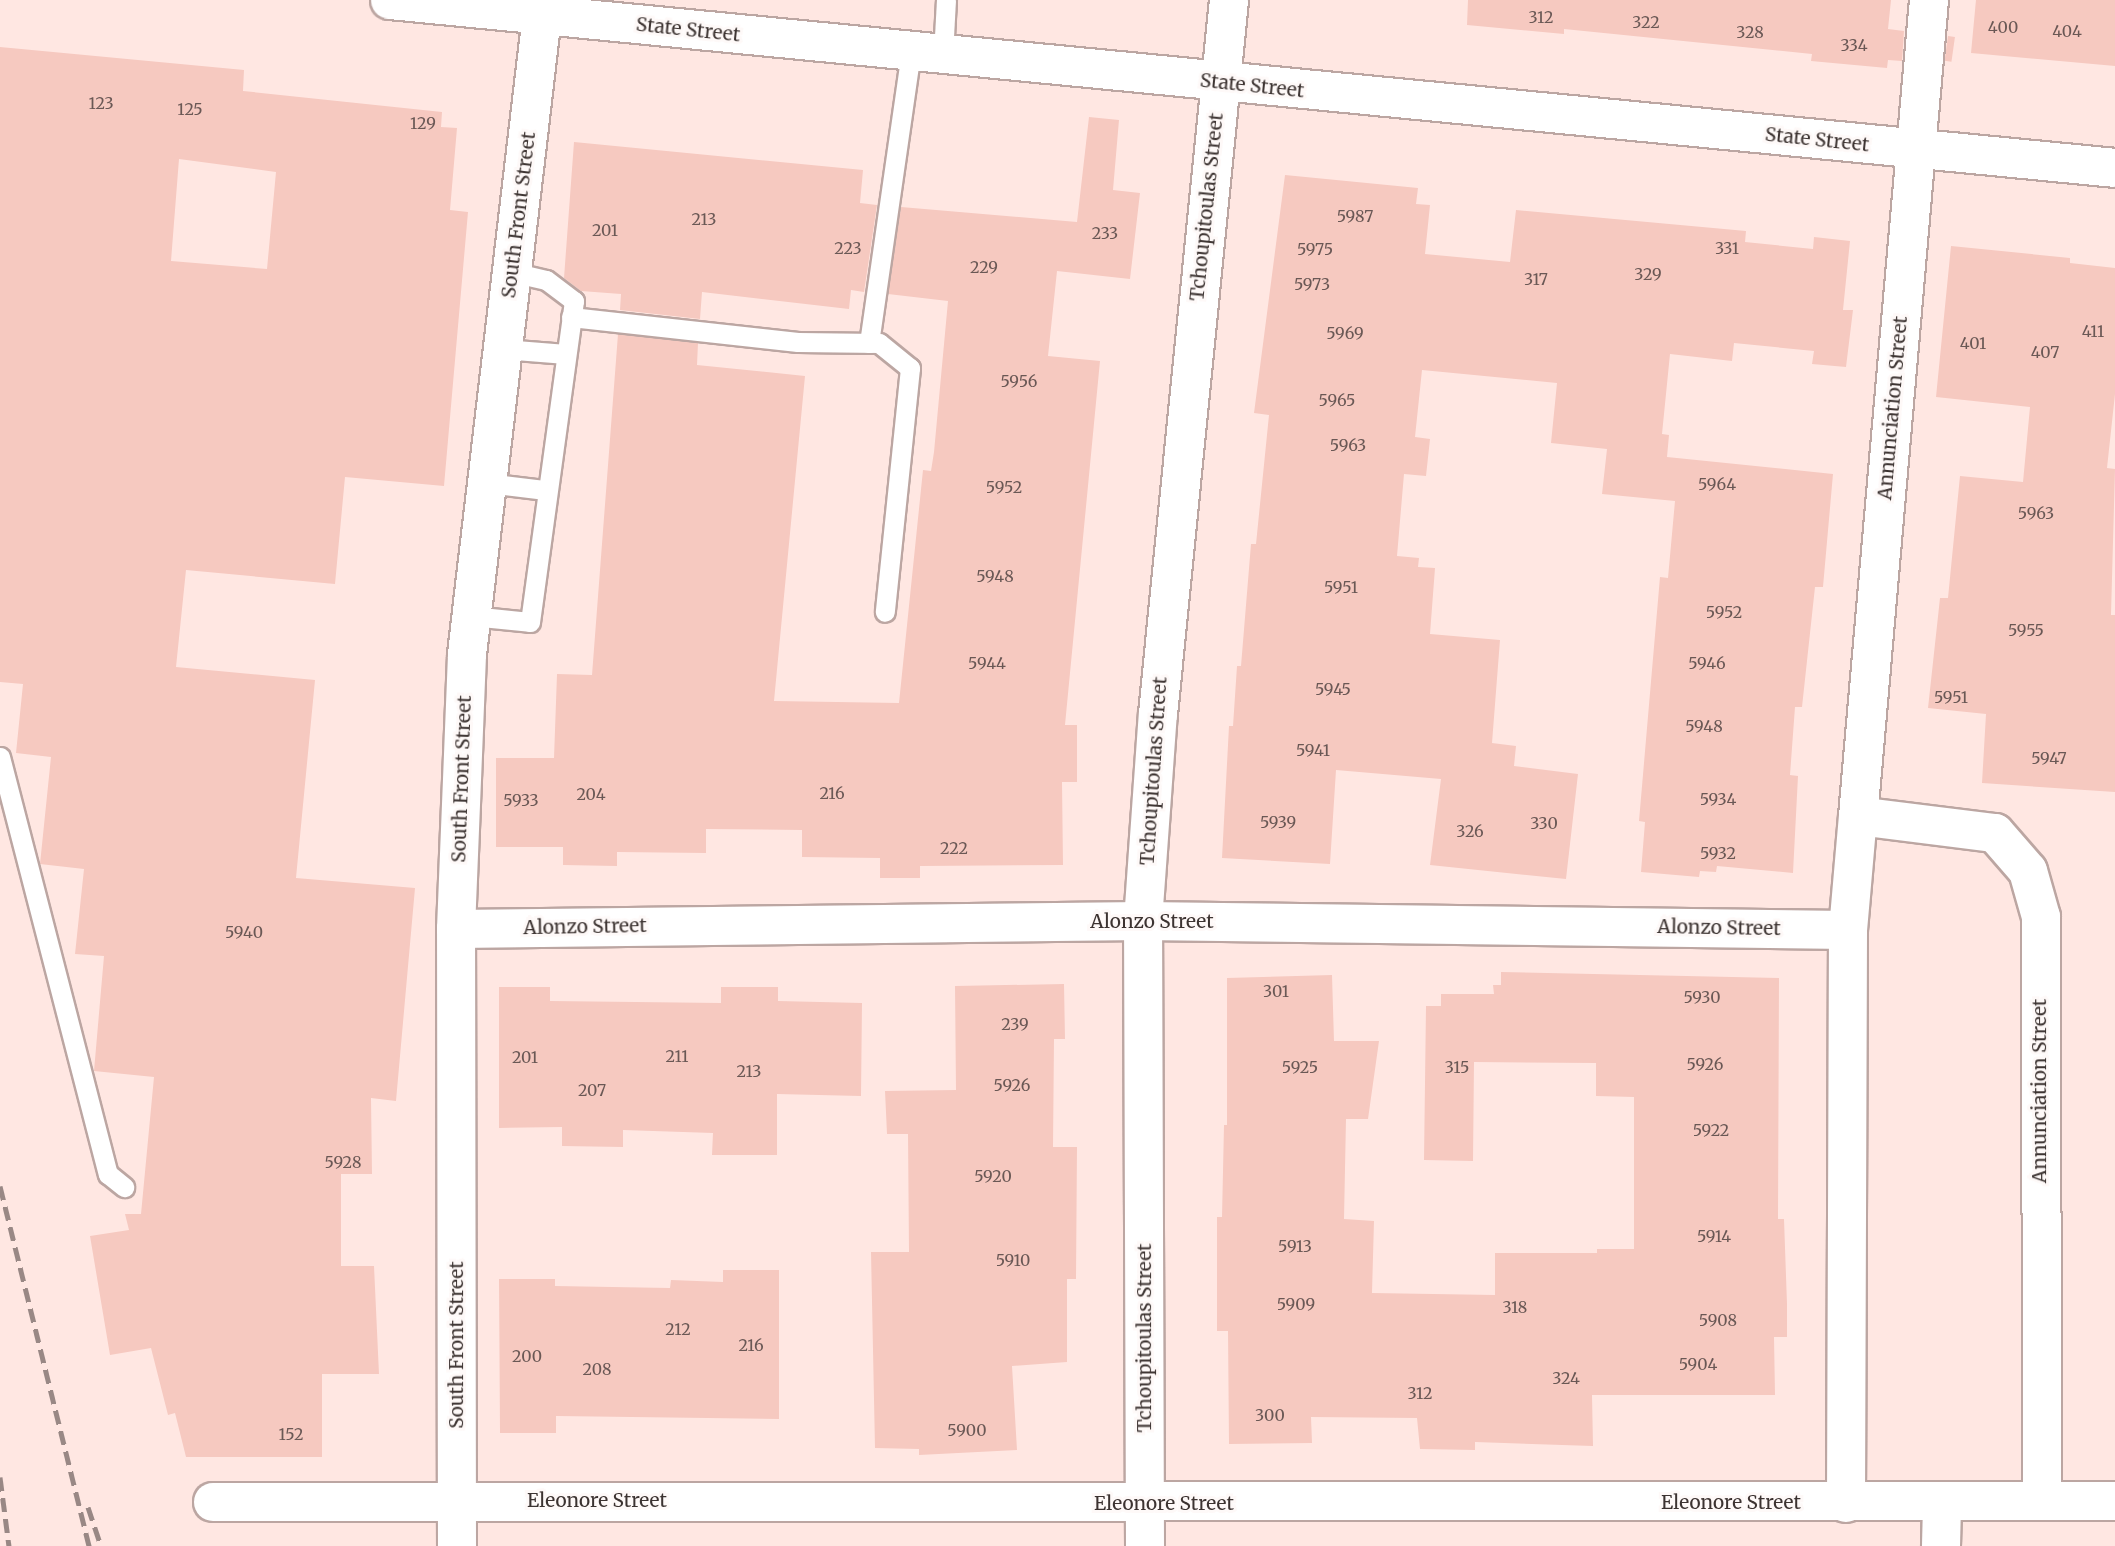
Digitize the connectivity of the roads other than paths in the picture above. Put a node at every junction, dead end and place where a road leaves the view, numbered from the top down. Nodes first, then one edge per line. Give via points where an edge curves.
1 (390, 0) edge
2 (946, 0) edge
3 (1229, 0) edge
4 (1929, 0) edge
5 (542, 16) junction
6 (927, 54) junction
7 (1219, 82) junction
8 (1916, 150) junction
9 (2115, 168) edge
10 (512, 272) junction
11 (571, 317) junction
12 (869, 343) junction
13 (503, 349) junction
14 (566, 354) junction
15 (487, 483) junction
16 (545, 490) junction
17 (885, 612) dead end
18 (471, 616) junction
19 (0, 757) edge
20 (1858, 816) junction
21 (1143, 922) junction
22 (456, 929) junction
23 (1847, 930) junction
24 (124, 1186) dead end
25 (458, 1500) junction
26 (2042, 1501) junction
27 (2115, 1501) edge
28 (213, 1502) dead end
29 (1846, 1503) junction
30 (1145, 1504) junction
31 (1941, 1504) junction
32 (457, 1546) edge
33 (1145, 1546) edge
34 (1941, 1546) edge

1 - 5 street, State Street
2 - 6 lane
3 - 7 street, Tchoupitoulas Street
4 - 8 street, Annunciation Street
5 - 6 street, State Street
5 - 10 street, South Front Street
6 - 7 street, State Street
6 - 12 lane
7 - 8 street, State Street
7 - 21 street, Tchoupitoulas Street via 1159,701
8 - 9 street, State Street
8 - 20 street, Annunciation Street
10 - 11 lane via 546,280 573,301
10 - 13 street, South Front Street
11 - 12 lane via 798,342
11 - 14 lane
12 - 17 lane via 879,343 910,368
13 - 14 lane
13 - 15 street, South Front Street
14 - 16 lane
15 - 16 lane
15 - 18 street, South Front Street
16 - 18 lane via 530,622
18 - 22 street, South Front Street
19 - 24 lane via 108,1174
20 - 23 street, Annunciation Street
20 - 26 street, Annunciation Street via 1995,833 2028,871 2041,917
21 - 22 street, Alonzo Street
21 - 23 street, Alonzo Street
21 - 30 street, Tchoupitoulas Street
22 - 25 street, South Front Street
23 - 29 street, Annunciation Street
25 - 28 street, Eleonore Street
25 - 30 street, Eleonore Street
25 - 32 street, South Front Street
26 - 27 street, Eleonore Street
26 - 31 street, Eleonore Street
29 - 30 street, Eleonore Street
29 - 31 street, Eleonore Street
30 - 33 street, Tchoupitoulas Street
31 - 34 street

